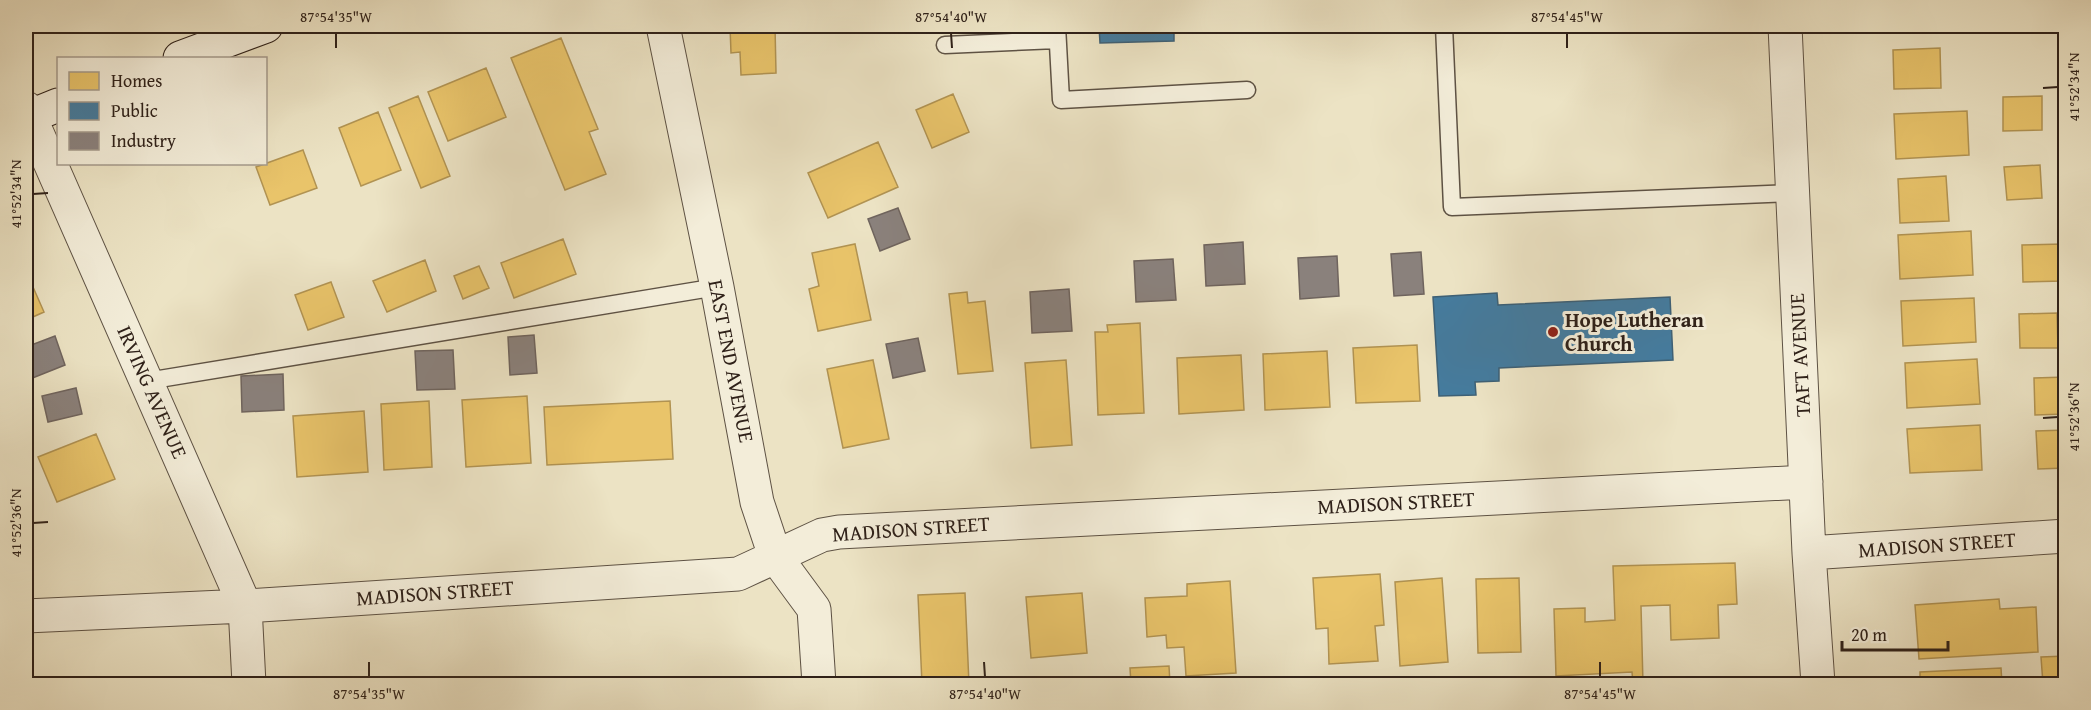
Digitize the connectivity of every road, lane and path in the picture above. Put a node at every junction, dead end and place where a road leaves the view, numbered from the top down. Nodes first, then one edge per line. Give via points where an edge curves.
1 (266, 26) edge
2 (663, 26) edge
3 (1444, 26) edge
4 (1785, 26) edge
5 (1057, 33) edge
6 (945, 45) dead end
7 (183, 57) edge
8 (1247, 90) dead end
9 (35, 111) edge
10 (57, 164) edge
11 (57, 165) edge
12 (1792, 193) junction
13 (717, 288) junction
14 (147, 381) junction
15 (1806, 482) junction
16 (2066, 536) edge
17 (1809, 554) junction
18 (775, 556) junction
19 (245, 606) junction
20 (26, 616) edge
21 (249, 684) edge
22 (819, 684) edge
23 (1818, 684) edge

1 - 7 street
2 - 13 street, EAST END AVENUE
3 - 12 lane via 1452,207
4 - 12 street, TAFT AVENUE
5 - 6 lane
5 - 8 lane via 1061,100
9 - 10 street, IRVING AVENUE
11 - 14 street, IRVING AVENUE
12 - 15 street, TAFT AVENUE
13 - 14 lane
13 - 18 street, EAST END AVENUE via 757,502
14 - 19 street, IRVING AVENUE
15 - 17 street, TAFT AVENUE
15 - 18 street, MADISON STREET via 839,532 822,535
16 - 17 street, MADISON STREET
17 - 23 street, TAFT AVENUE
18 - 19 street, MADISON STREET via 738,574
18 - 22 street, EAST END AVENUE via 814,609
19 - 20 street, MADISON STREET
19 - 21 street, IRVING AVENUE

